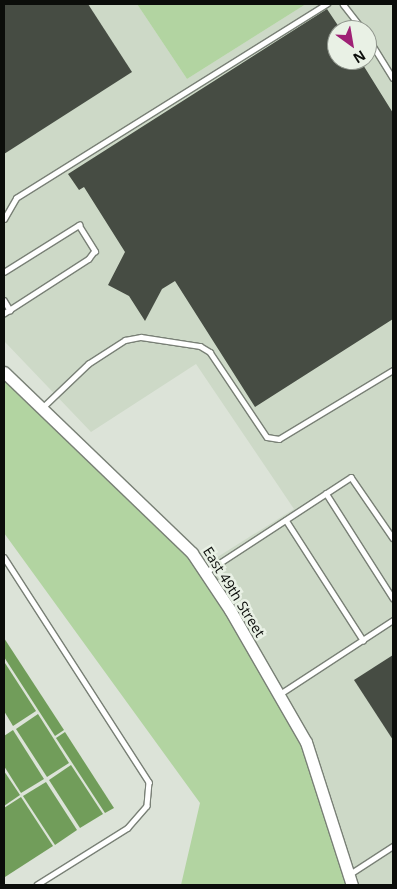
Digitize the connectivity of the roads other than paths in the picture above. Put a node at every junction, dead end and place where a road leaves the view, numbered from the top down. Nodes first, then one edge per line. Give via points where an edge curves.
1 (327, 4) edge
2 (343, 4) edge
3 (355, 20) edge
4 (377, 52) edge
5 (393, 78) edge
6 (4, 219) edge
7 (4, 272) edge
8 (4, 300) edge
9 (10, 310) junction
10 (4, 314) edge
11 (393, 370) edge
12 (4, 372) edge
13 (42, 408) junction
14 (326, 493) junction
15 (286, 520) junction
16 (393, 538) edge
17 (4, 557) edge
18 (205, 572) junction
19 (393, 598) edge
20 (393, 620) edge
21 (363, 640) junction
22 (279, 695) junction
23 (393, 846) edge
24 (350, 880) edge
25 (37, 885) edge

1 - 6 lane via 16,198
2 - 3 lane
4 - 5 lane
7 - 9 lane via 79,225 95,250 89,260
8 - 9 lane
9 - 10 lane
11 - 13 lane via 279,439 267,437 210,352 200,346 142,337 125,340 88,364
12 - 13 street, East 49th Street
13 - 18 street, East 49th Street via 192,553
14 - 15 lane
14 - 16 lane via 354,478
14 - 19 lane
15 - 18 lane
15 - 21 lane
17 - 25 lane via 149,782 147,806 128,828
18 - 22 street, East 49th Street
20 - 21 lane
21 - 22 lane
22 - 24 street, East 49th Street via 306,742
23 - 24 lane

